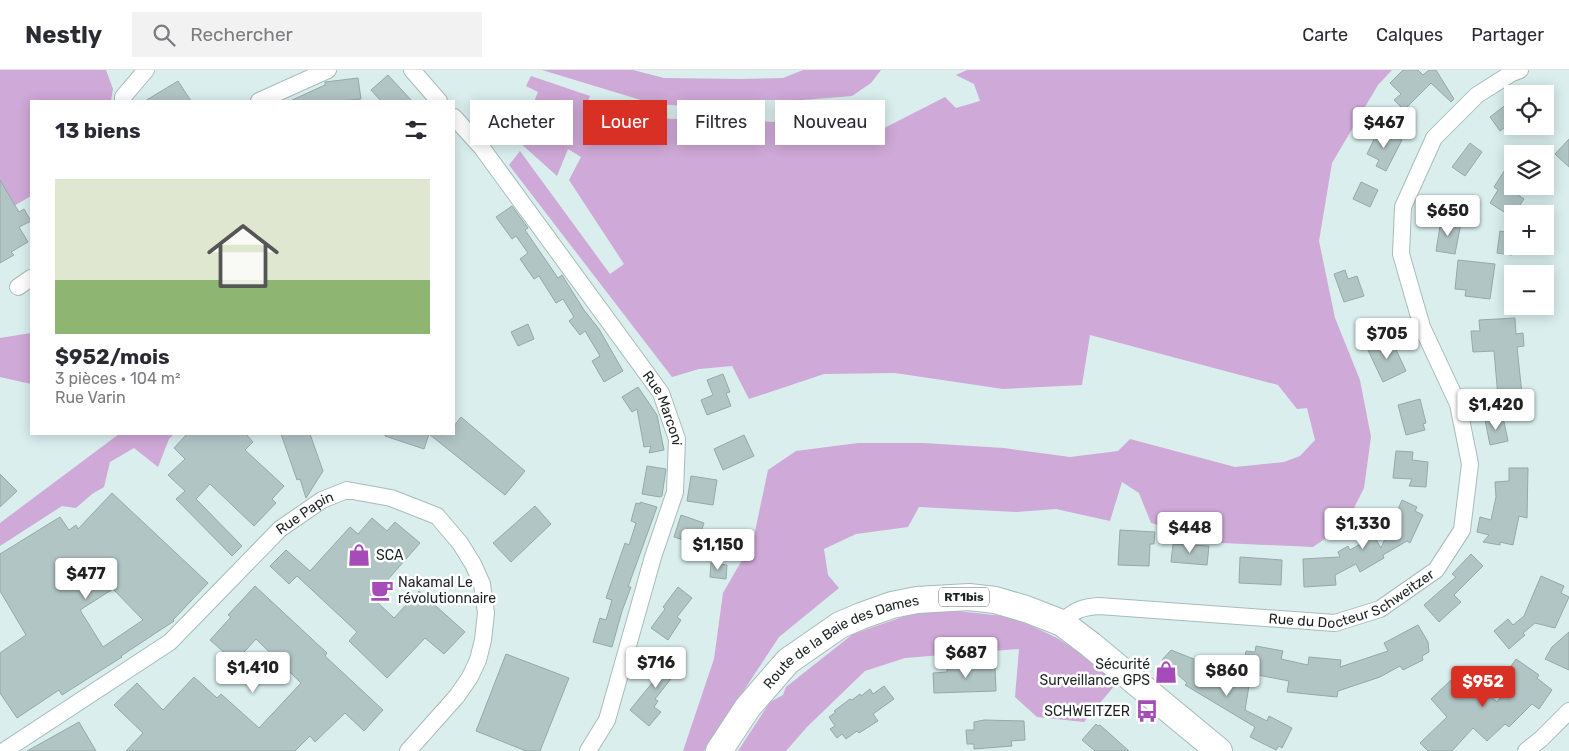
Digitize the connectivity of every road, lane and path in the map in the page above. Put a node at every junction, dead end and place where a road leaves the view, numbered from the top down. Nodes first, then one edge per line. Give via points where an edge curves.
1 (146, 70) edge
2 (328, 70) edge
3 (412, 70) edge
4 (1520, 70) edge
5 (123, 100) edge
6 (261, 100) edge
7 (438, 100) edge
8 (455, 118) edge
9 (1062, 623) junction
10 (1569, 711) edge
11 (4, 751) edge
12 (408, 751) edge
13 (588, 751) edge
14 (719, 751) edge
15 (1219, 751) edge
16 (1526, 751) edge

1 - 5 street
2 - 6 street
3 - 7 street
4 - 9 street, Rue du Docteur Schweitzer via 1477,95 1434,138 1403,207 1401,254 1422,326 1458,404 1470,464 1462,530 1436,570 1380,609 1335,623 1099,606 1078,609
8 - 13 street, Rue Marconi via 482,148 661,393 677,439 675,492 653,557 607,720
9 - 14 main road, Route de la Baie des Dames / RT1bis via 1026,609 970,596 918,600 861,616 840,625 788,661 748,707
9 - 15 main road, Route de la Baie des Dames / RT1bis
10 - 16 street
11 - 12 street, Rue Papin via 170,642 280,529 322,500 347,490 391,498 437,516 460,543 482,584 486,613 478,660 457,696

